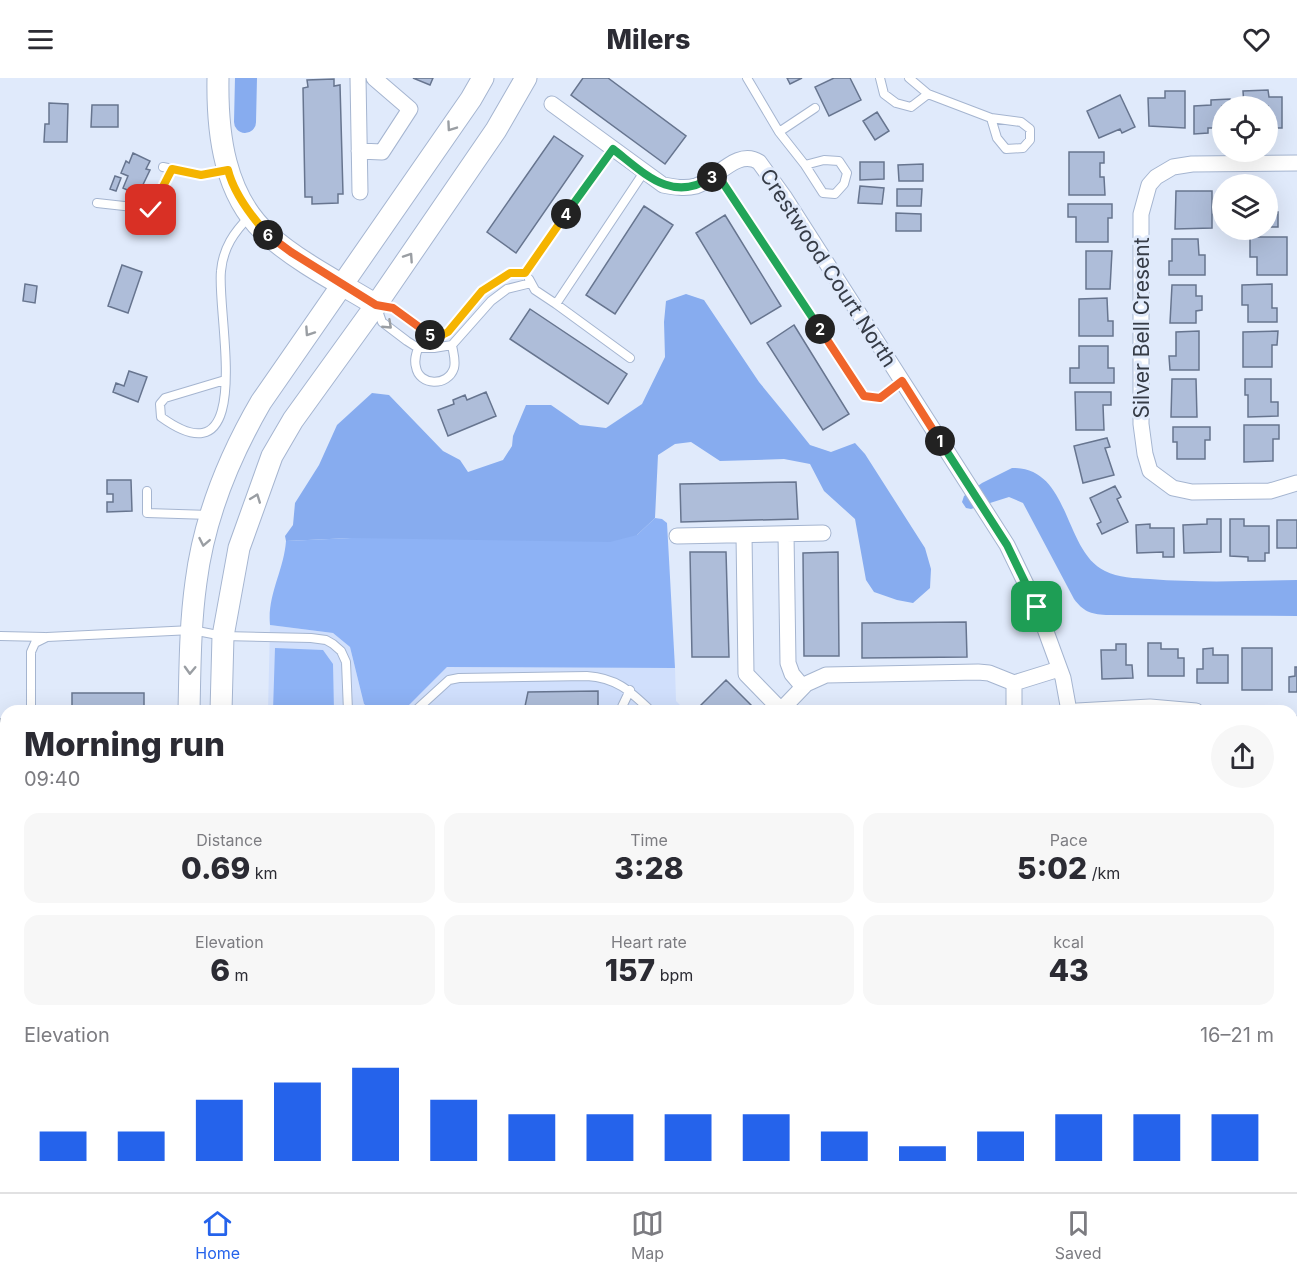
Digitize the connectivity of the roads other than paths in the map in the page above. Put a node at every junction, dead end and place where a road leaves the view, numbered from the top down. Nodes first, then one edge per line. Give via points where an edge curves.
1 (218, 78) edge
2 (358, 78) edge
3 (374, 78) edge
4 (483, 78) edge
5 (526, 78) edge
6 (747, 78) edge
7 (880, 78) edge
8 (909, 78) edge
9 (928, 94) junction
10 (552, 104) dead end
11 (814, 108) dead end
12 (991, 117) junction
13 (779, 132) junction
14 (613, 149) junction
15 (359, 151) junction
16 (1297, 163) edge
17 (805, 165) junction
18 (163, 167) dead end
19 (172, 169) junction
20 (228, 170) junction
21 (644, 172) junction
22 (717, 174) junction
23 (360, 192) dead end
24 (97, 203) dead end
25 (251, 215) junction
26 (525, 273) junction
27 (531, 283) junction
28 (342, 284) junction
29 (487, 288) junction
30 (494, 299) junction
31 (556, 304) junction
32 (376, 305) junction
33 (452, 345) junction
34 (418, 348) junction
35 (630, 358) dead end
36 (225, 380) junction
37 (902, 381) junction
38 (1297, 483) edge
39 (147, 491) dead end
40 (211, 516) junction
41 (823, 533) dead end
42 (786, 534) junction
43 (744, 535) junction
44 (676, 536) dead end
45 (192, 630) junction
46 (0, 636) edge
47 (223, 636) junction
48 (46, 637) junction
49 (1059, 669) junction
50 (1014, 683) junction
51 (803, 687) junction
52 (630, 690) junction
53 (31, 705) edge
54 (189, 705) edge
55 (221, 705) edge
56 (348, 705) edge
57 (421, 705) edge
58 (623, 705) edge
59 (645, 705) edge
60 (776, 705) edge
61 (786, 705) edge
62 (1014, 705) edge
63 (1068, 705) edge

1 - 20 main road via 221,141
2 - 15 street
3 - 15 street via 410,109 382,152
4 -> 28 main road
32 -> 5 main road via 496,130
6 - 13 lane
7 - 9 lane via 884,94 896,103 911,107
8 - 9 lane
9 - 12 lane
10 - 14 street, Crestwood Court North
11 - 13 lane
12 - 12 lane via 1021,122 1030,129 1030,140 1023,148 1006,149 996,138
13 - 17 lane
14 - 21 street, Crestwood Court North
14 - 26 lane
15 - 23 street
16 - 38 street, Silver Bell Cresent via 1173,167 1149,185 1141,214 1141,424 1150,471 1173,488 1192,492 1270,491
17 - 17 lane via 824,160 839,162 848,172 835,194 823,193
18 - 19 lane
19 - 20 lane via 201,175
19 - 24 lane via 151,210
20 - 25 main road
21 - 22 street, Crestwood Court North via 663,185 683,188
21 - 31 lane
22 - 37 street, Crestwood Court North via 738,160 753,158 759,162
22 - 37 lane via 864,396 880,398
25 - 28 main road via 267,234
25 - 36 lane via 231,238 220,271
26 - 27 lane
26 - 29 lane via 510,273
27 - 30 lane via 507,290
27 - 31 lane
28 - 32 main road
28 -> 40 main road via 240,438
29 - 30 lane
29 - 32 lane via 448,332 438,337 393,308
30 - 33 lane
31 - 35 lane
32 -> 34 lane via 382,322
47 -> 32 main road via 239,548 273,456
33 - 34 lane
33 - 34 lane via 454,366 447,378 438,382 422,378 417,372
36 - 36 lane via 217,425 209,431 191,433 161,417 160,404 165,398
37 - 49 street, Crestwood Court North via 1007,545 1037,607
39 - 40 lane via 147,513
40 -> 45 main road via 196,581
41 - 42 street
42 - 43 street
42 - 51 street via 788,663
43 - 44 street
43 - 60 street via 746,674
45 - 47 lane
45 - 48 lane
45 -> 54 main road
46 - 48 lane
47 - 55 main road
47 - 56 lane via 326,640 341,651 346,662
48 - 53 lane via 35,643 31,652
49 - 50 street
49 - 63 street, Crestwood Court North
50 - 51 street via 978,672 851,674 826,675
50 - 62 street
51 - 61 street
52 - 57 lane via 594,676 459,678 448,680
52 - 58 lane
52 - 59 lane

